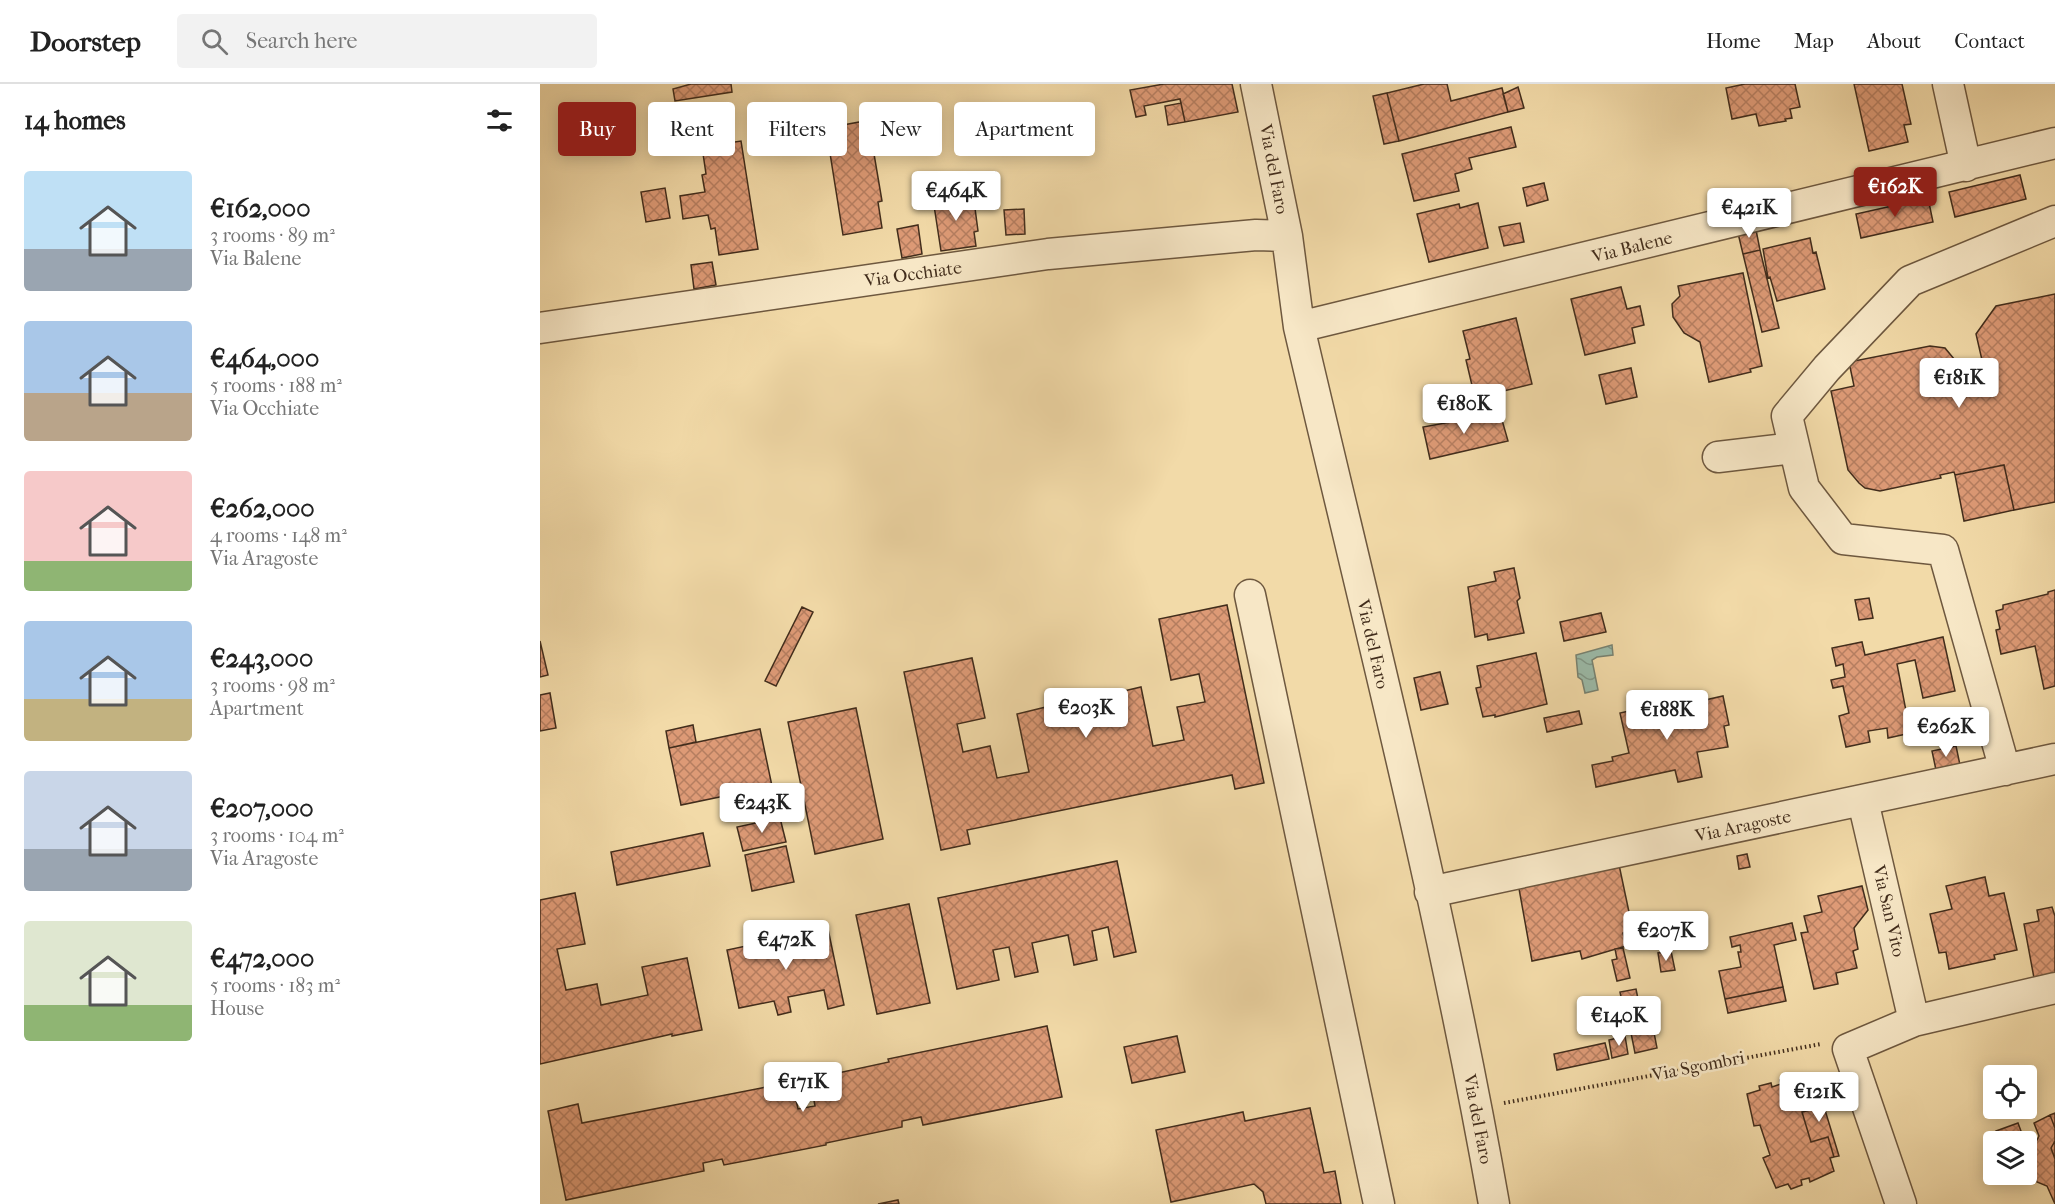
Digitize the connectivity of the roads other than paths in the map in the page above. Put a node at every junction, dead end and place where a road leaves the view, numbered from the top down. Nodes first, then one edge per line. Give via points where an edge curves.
1 (1257, 84) edge
2 (1948, 84) edge
3 (2055, 143) edge
4 (1966, 166) junction
5 (2055, 220) edge
6 (1287, 236) junction
7 (1299, 327) junction
8 (540, 328) edge
9 (1794, 448) junction
10 (1718, 457) dead end
11 (1250, 595) dead end
12 (2055, 759) edge
13 (2005, 770) junction
14 (1863, 801) junction
15 (1430, 892) junction
16 (2055, 988) edge
17 (1914, 1021) junction
18 (1379, 1204) edge
19 (1494, 1204) edge
20 (1901, 1204) edge

1 - 6 street, Via del Faro
2 - 4 street
3 - 4 street, Via Balene
4 - 7 street, Via Balene
5 - 9 street via 1910,281 1787,416
6 - 7 street, Via del Faro
6 - 8 street, Via Occhiate via 1256,235 1048,254
7 - 15 street, Via del Faro
9 - 10 street
9 - 13 street via 1804,488 1843,539 1943,550
11 - 18 street
12 - 13 street, Via Aragoste
13 - 14 street, Via Aragoste
14 - 15 street, Via Aragoste
14 - 17 street, Via San Vito
15 - 19 street, Via del Faro
16 - 17 street
17 - 20 street via 1848,1048

